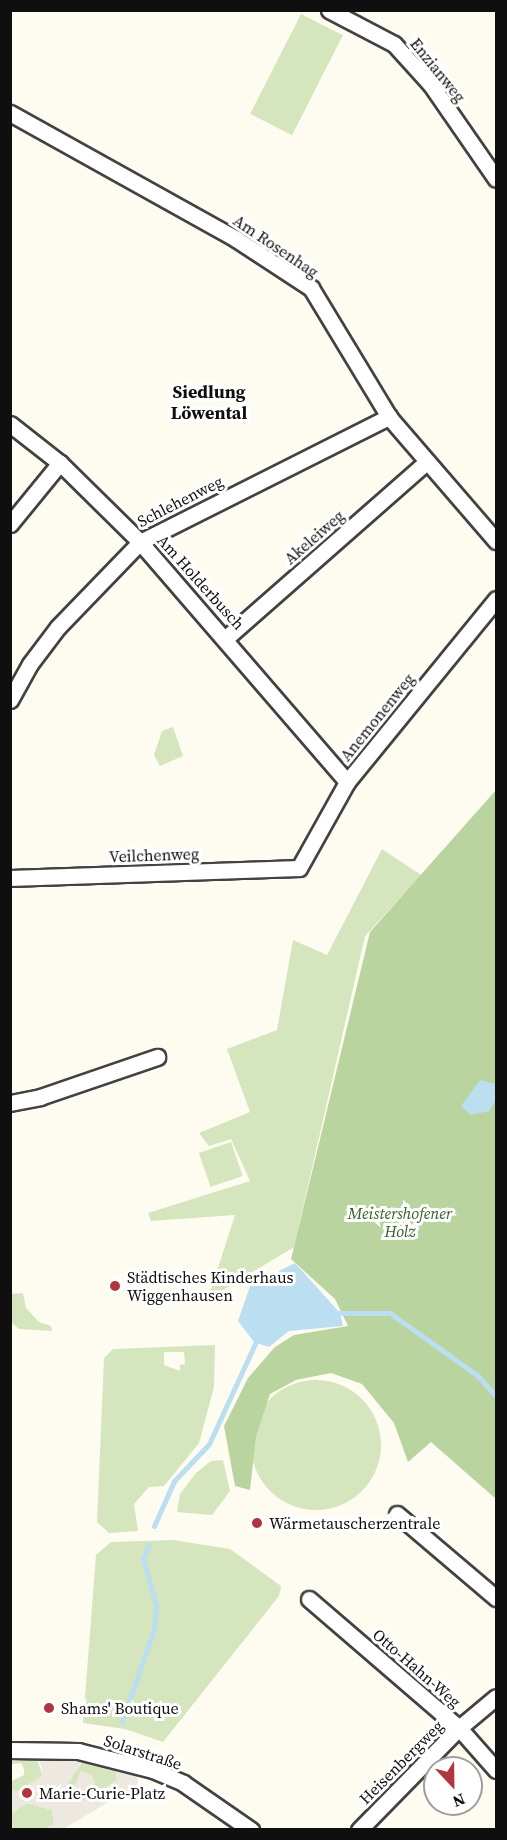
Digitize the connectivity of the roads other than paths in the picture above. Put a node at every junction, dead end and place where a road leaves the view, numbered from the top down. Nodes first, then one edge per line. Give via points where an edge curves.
1 (328, 10) edge
2 (10, 113) edge
3 (495, 174) edge
4 (389, 417) junction
5 (10, 424) edge
6 (60, 463) junction
7 (425, 463) junction
8 (10, 524) edge
9 (140, 542) junction
10 (496, 542) edge
11 (496, 599) edge
12 (226, 638) junction
13 (10, 700) edge
14 (347, 782) junction
15 (299, 868) joint
16 (10, 878) edge
17 (157, 1057) dead end
18 (10, 1104) edge
19 (397, 1514) dead end
20 (496, 1598) edge
21 (309, 1599) dead end
22 (496, 1697) edge
23 (459, 1728) junction
24 (10, 1750) edge
25 (496, 1770) edge
26 (251, 1830) edge
27 (359, 1830) edge

1 - 3 street, Enzianweg via 394,44 431,85
2 - 4 street, Am Rosenhag via 236,238 311,288
4 - 7 street, Am Rosenhag
4 - 9 street, Schlehenweg
5 - 6 street, Am Holderbusch
6 - 8 street
6 - 9 street, Am Holderbusch
7 - 10 street, Am Rosenhag
7 - 12 street, Akeleiweg
9 - 12 street, Am Holderbusch
9 - 13 street, Schlehenweg via 58,627 30,664
11 - 14 street, Anemonenweg
12 - 14 street, Am Holderbusch
14 - 15 street, Anemonenweg
15 - 16 street, Veilchenweg
17 - 18 street
19 - 20 street
21 - 23 street, Otto-Hahn-Weg
22 - 23 street, Heisenbergweg
23 - 25 street, Otto-Hahn-Weg
23 - 27 street, Heisenbergweg
24 - 26 street, Solarstraße via 78,1751 118,1759 183,1784

